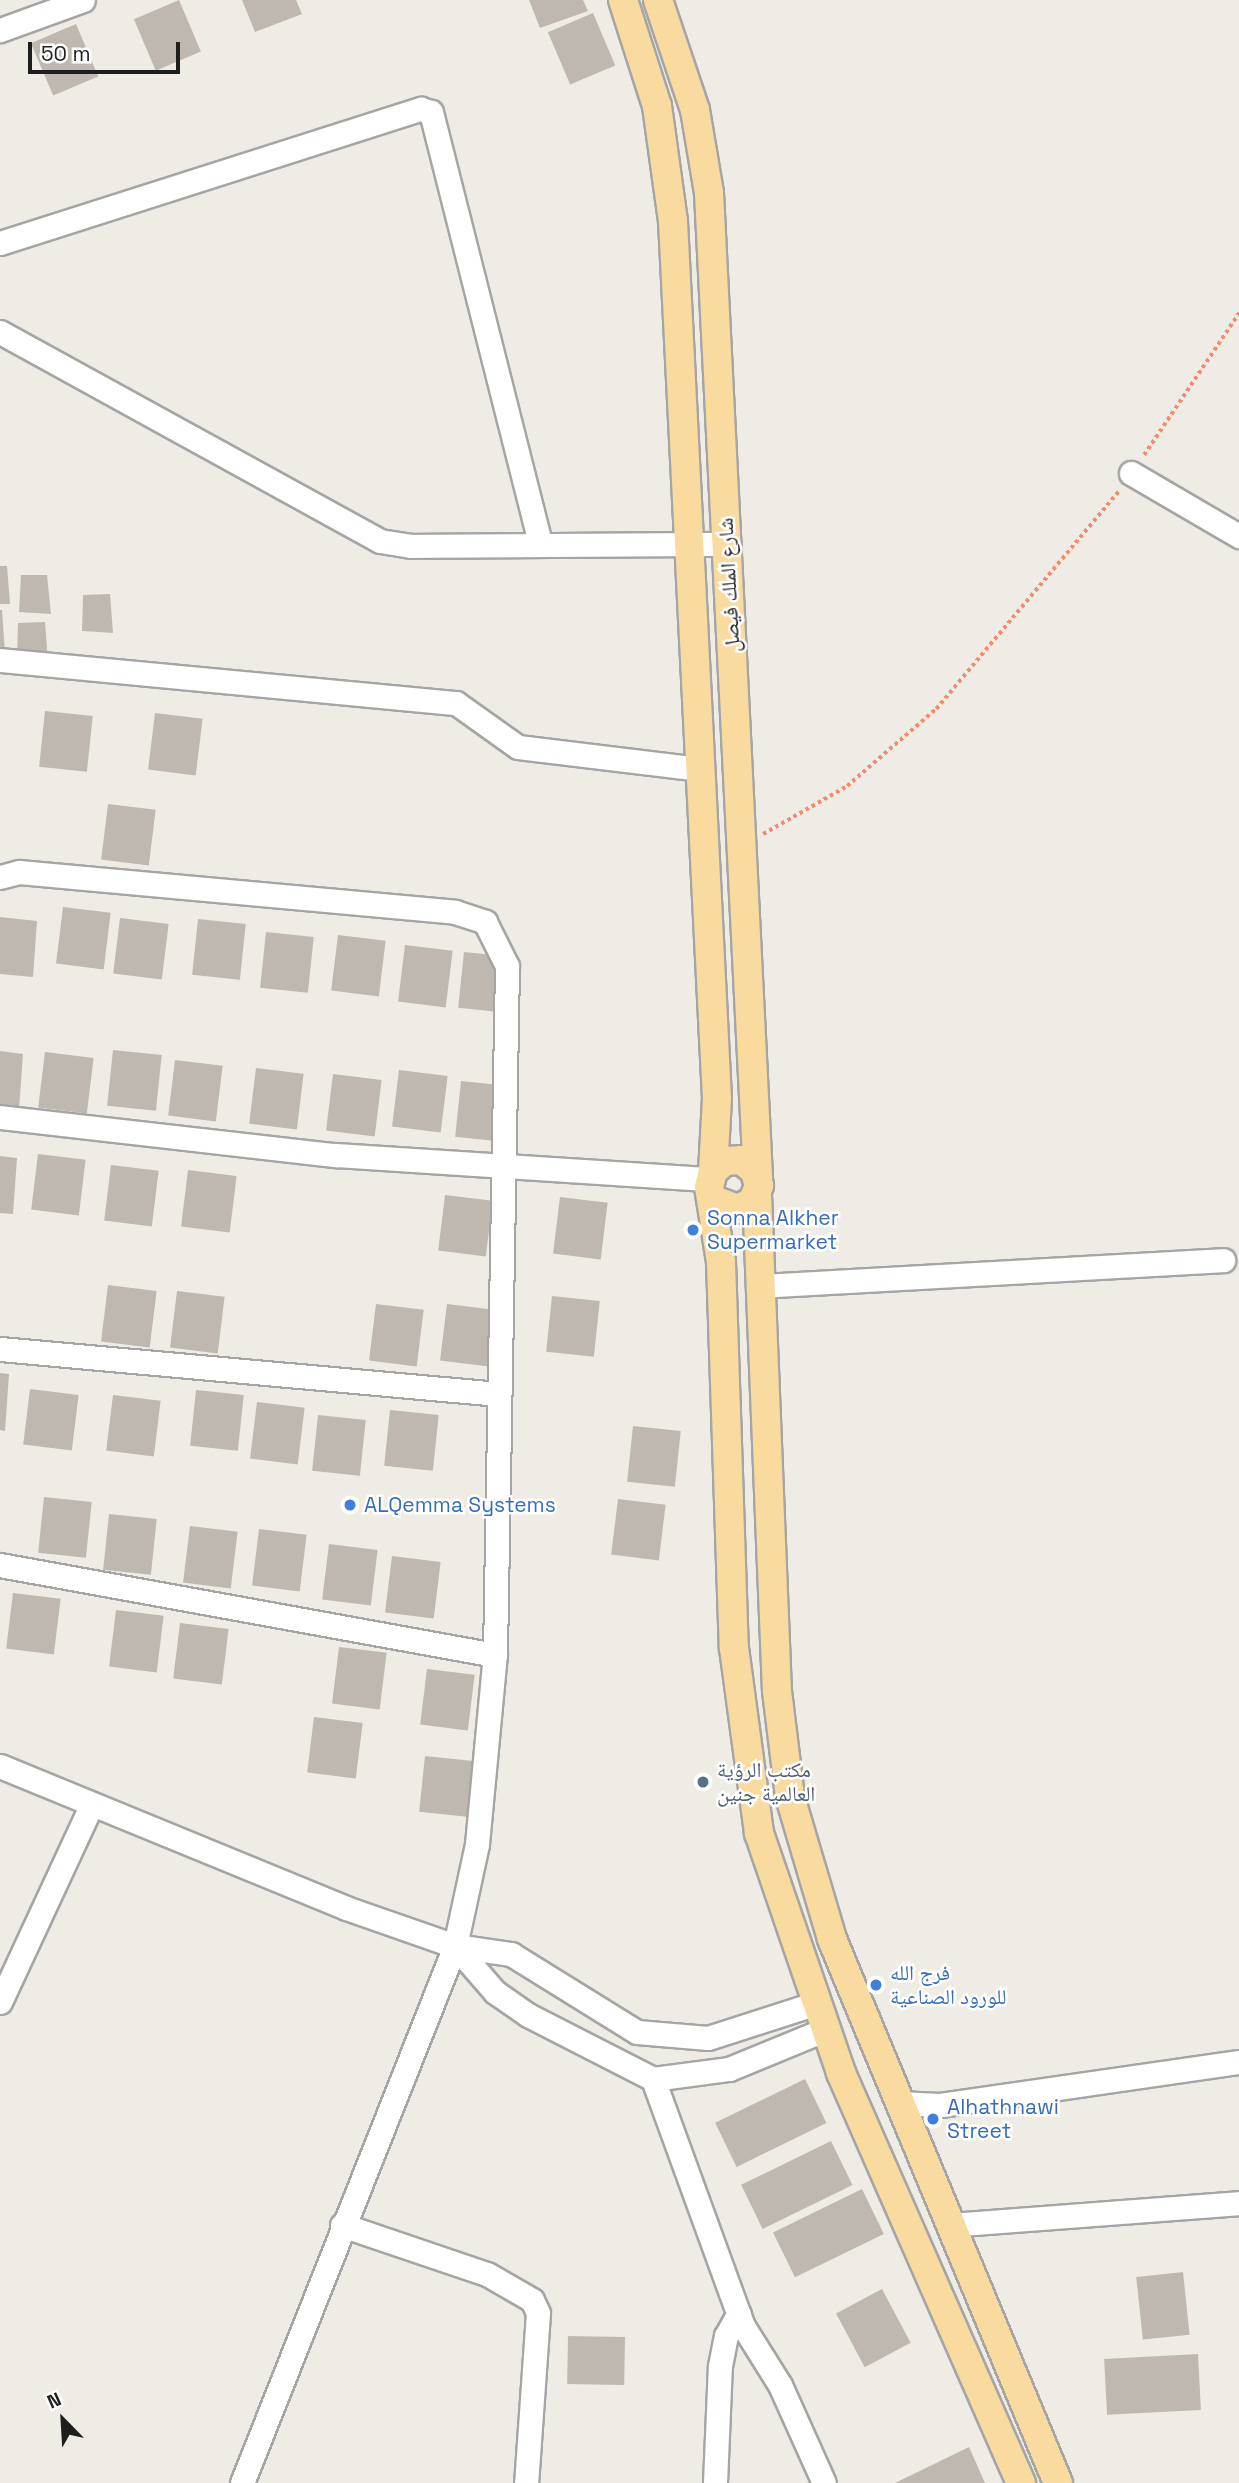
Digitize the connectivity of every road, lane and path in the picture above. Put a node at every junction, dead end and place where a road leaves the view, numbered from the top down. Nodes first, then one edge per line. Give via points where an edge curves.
1 (83, 0) edge
2 (623, 0) edge
3 (658, 0) edge
4 (0, 30) edge
5 (0, 243) edge
6 (1239, 313) edge
7 (0, 332) edge
8 (1132, 473) junction
9 (1239, 536) edge
10 (692, 542) junction
11 (540, 544) junction
12 (727, 544) junction
13 (0, 660) edge
14 (701, 769) junction
15 (740, 847) junction
16 (0, 877) edge
17 (0, 1117) edge
18 (504, 1167) junction
19 (713, 1184) junction
20 (758, 1185) junction
21 (1223, 1260) dead end
22 (760, 1286) junction
23 (0, 1349) edge
24 (498, 1394) junction
25 (0, 1565) edge
26 (495, 1655) junction
27 (0, 1766) edge
28 (92, 1804) junction
29 (456, 1946) junction
30 (0, 2002) edge
31 (814, 2004) junction
32 (824, 2030) junction
33 (1239, 2062) edge
34 (653, 2078) junction
35 (898, 2103) junction
36 (859, 2116) junction
37 (1239, 2203) edge
38 (342, 2225) junction
39 (949, 2225) junction
40 (739, 2313) junction
41 (242, 2483) edge
42 (526, 2483) edge
43 (715, 2483) edge
44 (824, 2483) edge
45 (1021, 2483) edge
46 (1058, 2483) edge

1 - 4 street
2 - 10 main road, شارع الملك فيصل via 652,85 669,179
3 - 12 main road, شارع الملك فيصل via 704,154
5 - 11 street via 421,109 431,112
6 - 8 path
7 - 11 street via 380,541 411,546
8 - 9 street
8 - 15 path via 936,709 847,786
10 - 11 street
10 - 12 street
10 - 14 main road, شارع الملك فيصل
12 - 15 main road, شارع الملك فيصل
13 - 14 street via 456,703 518,747
14 - 19 main road, شارع الملك فيصل via 717,1098
15 - 20 main road, شارع الملك فيصل
16 - 18 street via 19,872 454,912 485,922 507,966
17 - 18 street via 336,1155
18 - 19 street
18 - 24 street
19 - 20 main road via 738,1209
19 - 20 main road via 725,1161 741,1160
19 - 31 main road, شارع الملك فيصل via 734,1648 744,1740 759,1833
20 - 22 main road, شارع الملك فيصل
21 - 22 street
22 - 35 main road, شارع الملك فيصل via 777,1691 790,1797 832,1939
23 - 24 street
24 - 26 street
25 - 26 street
26 - 29 street via 477,1844
27 - 28 street
28 - 29 street
28 - 30 street
29 - 31 street via 510,1954 637,2032 674,2040 708,2038
29 - 34 street via 495,1992 528,2015
29 - 38 street
31 - 32 main road, شارع الملك فيصل
32 - 34 street via 729,2069
32 - 36 main road, شارع الملك فيصل
33 - 35 street via 940,2105
34 - 40 street
35 - 36 main road via 875,2090 860,2103
35 - 39 main road, شارع الملك فيصل
36 - 45 main road, شارع الملك فيصل
37 - 39 street
38 - 41 street
38 - 42 street via 487,2274 532,2300 538,2313
39 - 46 main road, شارع الملك فيصل
40 - 43 street via 726,2336 720,2366
40 - 44 street

